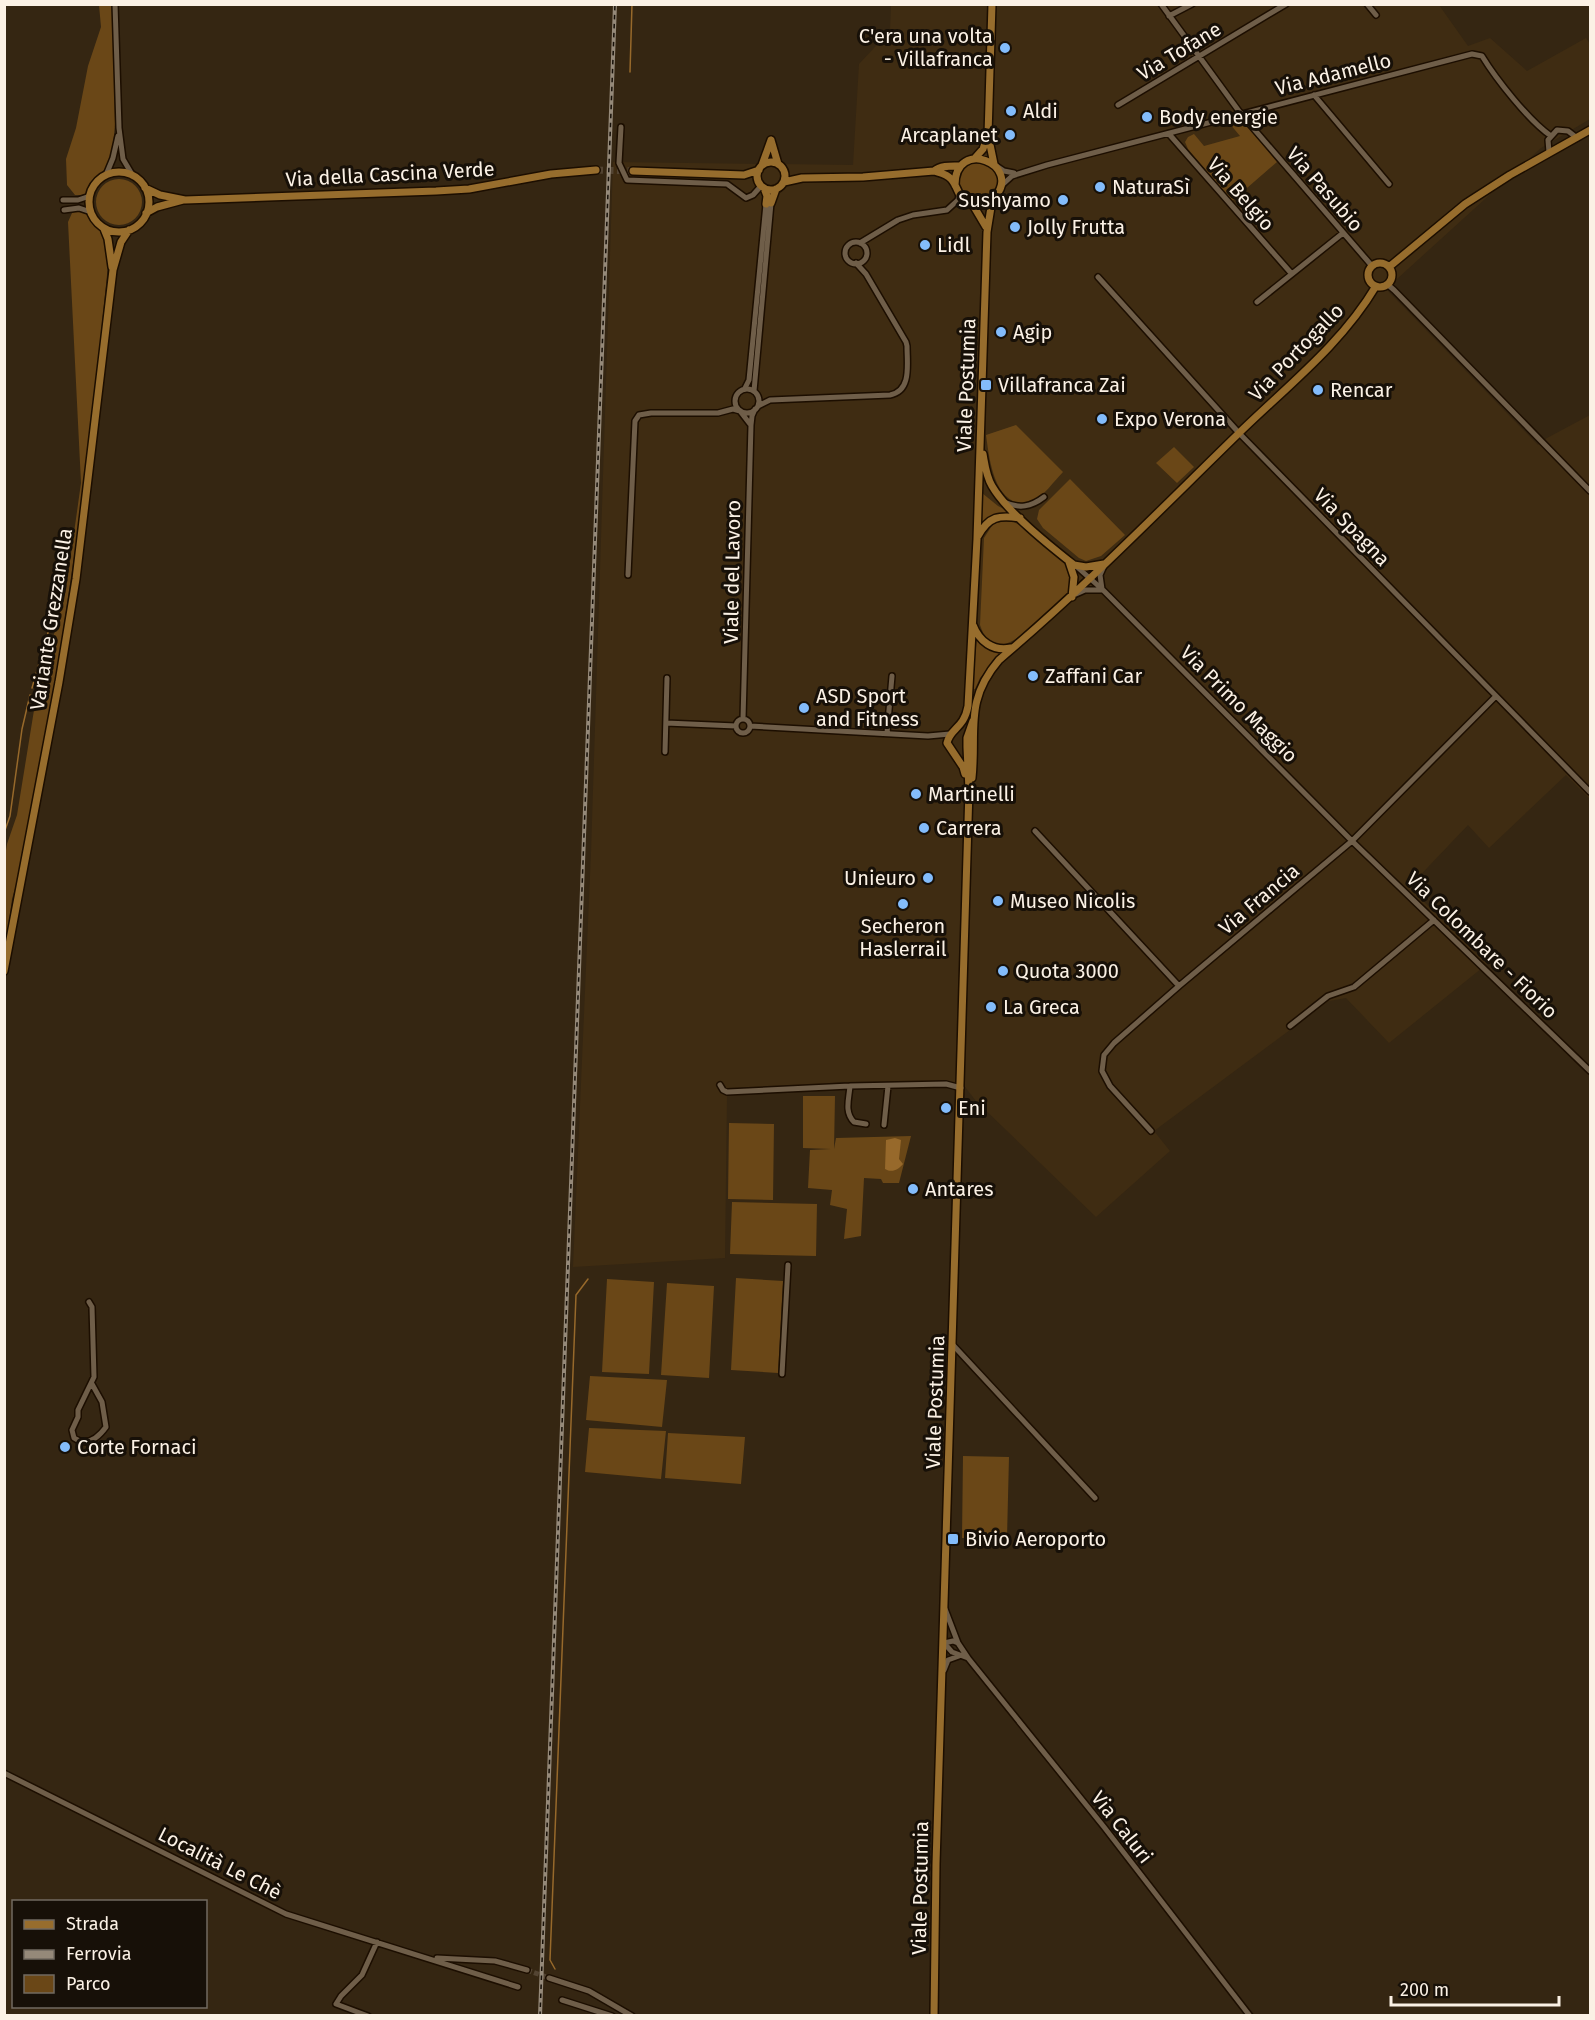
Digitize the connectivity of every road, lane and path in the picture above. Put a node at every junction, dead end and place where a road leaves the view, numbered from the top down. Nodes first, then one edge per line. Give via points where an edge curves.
1 (115, 4) edge
2 (992, 4) edge
3 (1161, 4) edge
4 (1192, 4) edge
5 (1286, 4) edge
6 (1367, 4) edge
7 (1377, 15) dead end
8 (1169, 16) junction
9 (1198, 56) junction
10 (1314, 95) junction
11 (1118, 105) dead end
12 (1241, 114) junction
13 (621, 127) dead end
14 (119, 128) junction
15 (1590, 130) edge
16 (1169, 134) junction
17 (988, 135) junction
18 (1551, 136) junction
19 (1577, 138) junction
20 (1549, 152) junction
21 (975, 158) junction
22 (778, 164) junction
23 (994, 165) junction
24 (960, 166) junction
25 (760, 168) junction
26 (596, 170) tunnel mouth
27 (633, 171) tunnel mouth
28 (784, 171) junction
29 (934, 171) junction
30 (1019, 173) junction
31 (106, 175) junction
32 (744, 175) junction
33 (133, 176) junction
34 (802, 178) junction
35 (784, 182) junction
36 (955, 184) junction
37 (1389, 184) dead end
38 (761, 185) junction
39 (1001, 186) junction
40 (145, 188) junction
41 (776, 189) junction
42 (959, 195) junction
43 (90, 196) junction
44 (63, 200) dead end
45 (185, 200) junction
46 (992, 201) junction
47 (769, 204) junction
48 (973, 205) junction
49 (64, 210) dead end
50 (91, 212) junction
51 (146, 213) junction
52 (104, 228) junction
53 (129, 230) junction
54 (987, 232) junction
55 (1343, 233) junction
56 (874, 236) junction
57 (860, 243) junction
58 (866, 248) junction
59 (865, 259) junction
60 (856, 263) junction
61 (1372, 266) junction
62 (1389, 267) junction
63 (113, 270) junction
64 (1291, 273) junction
65 (866, 274) junction
66 (1098, 277) dead end
67 (1387, 284) junction
68 (1376, 286) junction
69 (1257, 302) dead end
70 (745, 388) junction
71 (756, 392) junction
72 (735, 400) junction
73 (770, 400) junction
74 (757, 408) junction
75 (725, 411) junction
76 (740, 411) junction
77 (750, 425) junction
78 (981, 432) junction
79 (1239, 433) junction
80 (1590, 491) edge
81 (1044, 497) dead end
82 (1004, 502) junction
83 (1020, 518) junction
84 (977, 539) junction
85 (1071, 562) junction
86 (1106, 564) junction
87 (628, 575) dead end
88 (1091, 579) junction
89 (1103, 590) junction
90 (1072, 597) junction
91 (972, 623) junction
92 (1015, 646) junction
93 (892, 676) dead end
94 (667, 678) dead end
95 (1496, 696) junction
96 (743, 719) junction
97 (973, 721) junction
98 (666, 723) junction
99 (736, 726) junction
100 (750, 726) junction
101 (886, 733) junction
102 (952, 733) junction
103 (928, 736) junction
104 (967, 738) junction
105 (967, 747) junction
106 (950, 749) junction
107 (665, 752) dead end
108 (969, 790) junction
109 (1590, 792) edge
110 (1035, 831) dead end
111 (1352, 841) junction
112 (1434, 920) junction
113 (4, 970) edge
114 (1179, 986) junction
115 (1290, 1026) dead end
116 (1590, 1071) edge
117 (720, 1085) dead end
118 (850, 1086) junction
119 (888, 1086) junction
120 (961, 1088) junction
121 (866, 1124) dead end
122 (884, 1125) dead end
123 (1151, 1131) dead end
124 (788, 1265) dead end
125 (89, 1302) dead end
126 (953, 1346) junction
127 (782, 1374) dead end
128 (92, 1384) junction
129 (1095, 1498) dead end
130 (945, 1609) junction
131 (944, 1643) junction
132 (958, 1643) junction
133 (959, 1656) junction
134 (968, 1658) junction
135 (943, 1673) junction
136 (4, 1773) edge
137 (377, 1942) junction
138 (430, 1959) junction
139 (527, 1970) tunnel mouth
140 (549, 1978) tunnel mouth
141 (518, 1987) dead end
142 (562, 2000) dead end
143 (368, 2016) edge
144 (612, 2016) edge
145 (632, 2016) edge
146 (934, 2016) edge
147 (1250, 2016) edge

1 - 14 street
2 - 17 main road
3 - 8 street, Via Pasubio
4 - 8 street
5 - 9 street, Via Tofane
6 - 7 street
8 - 9 street, Via Pasubio
9 - 11 street, Via Tofane
9 - 12 street, Via Pasubio
10 - 12 street, Via Adamello
10 - 18 street, Via Adamello via 1472,54 1482,56 1502,85
10 - 37 street
12 - 16 street, Via Adamello
12 - 55 street, Via Pasubio
13 - 38 street via 619,163 627,180 727,184 746,198
14 - 31 street
14 - 33 street via 123,159
15 - 19 main road
16 - 30 street, Via Adamello
16 - 64 street, Via Belgio
17 - 21 main road
17 - 23 main road
18 - 19 street via 1557,130 1565,130
18 - 20 street
19 - 20 main road
20 - 62 main road via 1465,204
21 - 23 main road
21 - 24 main road
22 - 25 main road via 767,163
22 - 25 main road via 771,140
22 - 28 main road
23 - 30 street
23 - 39 main road
24 - 29 main road
24 - 36 main road
25 - 32 main road
25 - 38 main road
26 - 45 main road, Via della Cascina Verde via 469,189
27 - 32 main road
28 - 34 main road
28 - 35 main road
29 - 34 main road
29 - 36 main road via 946,174
30 - 39 street, Via Adamello
31 - 33 main road via 120,172
31 - 43 main road
32 - 38 main road
33 - 40 main road
34 - 35 main road
35 - 41 main road
36 - 42 main road
38 - 41 main road
38 - 47 main road
39 - 46 main road
40 - 45 main road
40 - 51 main road
41 - 47 main road
42 - 48 main road
42 - 56 street via 946,210 898,220
43 - 44 street
43 - 50 main road
45 - 51 main road
46 - 48 main road
46 - 54 main road, Viale Postumia
47 - 70 street
47 - 71 street
48 - 54 main road, Viale Postumia
49 - 50 street via 79,208
50 - 52 main road, Variante Grezzanella
51 - 53 main road, Variante Grezzanella
52 - 53 main road
52 - 63 main road, Variante Grezzanella
53 - 63 main road, Variante Grezzanella
54 - 78 main road, Viale Postumia
55 - 61 street, Via Pasubio
55 - 64 street
56 - 57 street
56 - 58 street
57 - 58 street
57 - 60 street via 854,242 846,249 848,260
58 - 59 street
59 - 60 street
59 - 65 street
60 - 65 street
61 - 62 main road via 1382,263
61 - 68 main road via 1369,279
62 - 67 main road via 1392,274
63 - 113 main road, Variante Grezzanella via 76,579
64 - 69 street
65 - 73 street via 907,346 906,380 900,392
66 - 79 street, Via Spagna
67 - 68 main road
67 - 80 street
68 - 79 main road, Via Portogallo via 1327,350
70 - 71 street
70 - 72 street
71 - 73 street
71 - 74 street
72 - 75 street
72 - 76 street
73 - 74 street
74 - 76 street via 748,413
74 - 77 street, Viale del Lavoro
75 - 76 street
75 - 87 street via 651,413 639,415 635,421
76 - 77 street
77 - 96 street, Viale del Lavoro
78 - 82 main road via 987,474
78 - 84 main road, Viale Postumia
79 - 86 main road, Via Portogallo
79 - 95 street, Via Spagna
81 - 82 street via 1031,506
82 - 83 main road
83 - 84 main road via 996,518 986,524
83 - 85 main road, Via Primo Maggio
84 - 91 main road, Viale Postumia
85 - 86 main road via 1086,567
85 - 88 street, Via Primo Maggio
85 - 90 main road
86 - 88 main road, Via Portogallo
86 - 89 street via 1100,575
88 - 89 street, Via Primo Maggio
88 - 90 main road, Via Portogallo
89 - 90 street via 1085,590
89 - 111 street, Via Primo Maggio
90 - 92 main road
91 - 92 main road via 989,645 1001,649
91 - 102 main road, Viale Postumia via 968,706 964,721
92 - 97 main road via 981,684
93 - 101 street
94 - 98 street
95 - 109 street, Via Spagna
95 - 111 street, Via Francia
96 - 99 street
96 - 100 street
97 - 104 main road, Viale Postumia
97 - 108 main road, Viale Postumia
98 - 99 street
98 - 107 street
99 - 100 street via 742,732
100 - 101 street
101 - 103 street
102 - 103 street
102 - 104 main road via 964,733
102 - 106 main road, Viale Postumia via 947,739
103 - 106 street
104 - 105 main road, Viale Postumia
105 - 106 main road via 962,752
105 - 108 main road, Viale Postumia
106 - 108 main road, Viale Postumia via 963,767
108 - 120 main road, Viale Postumia
110 - 114 street
111 - 112 street, Via Colombare - Fiorio
111 - 114 street, Via Francia
112 - 115 street via 1354,987 1328,996
112 - 116 street, Via Colombare - Fiorio
114 - 123 street, Via Francia via 1104,1055 1102,1071 1110,1086
117 - 118 street via 727,1092
118 - 119 street
118 - 121 street via 849,1118
119 - 120 street via 946,1083
119 - 122 street
120 - 126 main road, Viale Postumia
124 - 127 street
125 - 128 street
126 - 129 street
126 - 130 main road, Viale Postumia
128 - 128 street via 72,1430 80,1442 90,1441 106,1427 102,1402
130 - 131 main road, Viale Postumia
130 - 132 street, Via Caluri
131 - 132 street
131 - 133 street
131 - 135 main road, Viale Postumia
132 - 134 street, Via Caluri
133 - 134 street
133 - 135 street via 948,1660
134 - 147 street, Via Caluri
135 - 146 main road, Viale Postumia
136 - 137 street, Località Le Chè via 286,1914
137 - 138 street, Località Le Chè
137 - 143 street via 362,1975 336,2004
138 - 139 street, Località Le Chè via 495,1961
138 - 141 street, Località Le Chè
140 - 145 street via 589,1991
142 - 144 street

